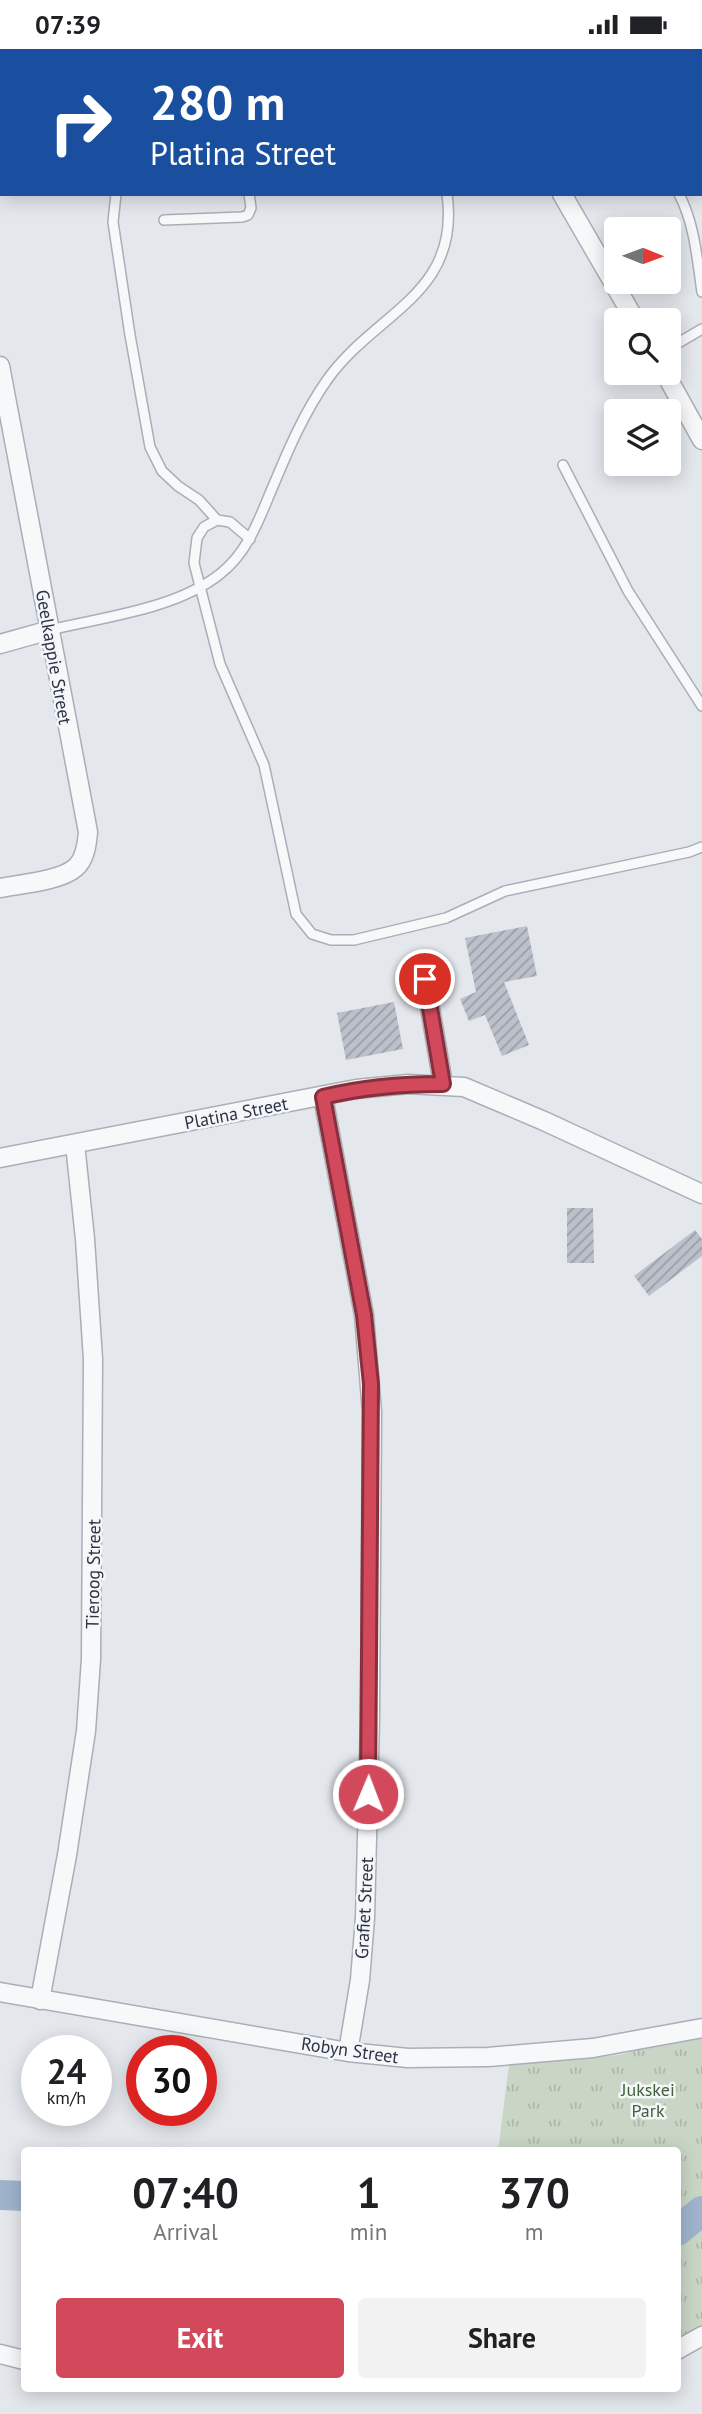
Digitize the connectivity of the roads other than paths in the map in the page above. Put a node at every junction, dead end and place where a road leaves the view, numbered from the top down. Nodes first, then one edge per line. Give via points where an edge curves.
1 (116, 196) edge
2 (249, 196) edge
3 (447, 196) edge
4 (563, 196) edge
5 (681, 196) edge
6 (164, 220) dead end
7 (702, 292) edge
8 (628, 308) edge
9 (702, 329) edge
10 (681, 341) edge
11 (1, 375) edge
12 (672, 385) edge
13 (702, 440) edge
14 (562, 465) dead end
15 (216, 520) junction
16 (250, 539) junction
17 (201, 586) junction
18 (50, 631) junction
19 (0, 644) edge
20 (702, 706) edge
21 (702, 847) edge
22 (0, 888) edge
23 (425, 979) dead end
24 (443, 1084) junction
25 (323, 1097) junction
26 (75, 1144) junction
27 (0, 1158) edge
28 (702, 1194) edge
29 (0, 1992) edge
30 (40, 2000) junction
31 (702, 2028) edge
32 (348, 2052) junction
33 (702, 2336) edge
34 (681, 2348) edge
35 (0, 2354) edge
36 (21, 2359) edge

1 - 15 lane via 115,237 150,447 162,471
2 - 6 lane via 251,208 242,217
3 - 16 lane via 448,236 436,269 411,300 352,349 314,398
4 - 8 street
5 - 7 lane
9 - 10 lane
11 - 18 street, Geelkappie Street
12 - 13 street
14 - 20 lane via 628,591
15 - 16 lane via 230,521
15 - 17 lane via 204,527 195,544 194,563
16 - 17 lane via 229,566
17 - 18 lane via 170,600
17 - 21 lane via 220,664 264,765 296,914 306,929 319,937 354,940 458,914 513,888
18 - 19 street
18 - 22 street, Geelkappie Street via 88,832 86,850 67,872
23 - 24 street
24 - 25 street, Platina Street via 356,1089
24 - 28 street, Platina Street via 464,1087
25 - 26 street, Platina Street
25 - 32 street, Grafiet Street via 364,1315 372,1412 365,1910
26 - 27 street, Platina Street
26 - 30 street, Tieroog Street via 93,1359 91,1659 86,1731
29 - 30 street, Robyn Street
30 - 32 street, Robyn Street
31 - 32 street, Robyn Street via 626,2043 488,2057 416,2058
33 - 34 street
35 - 36 street

